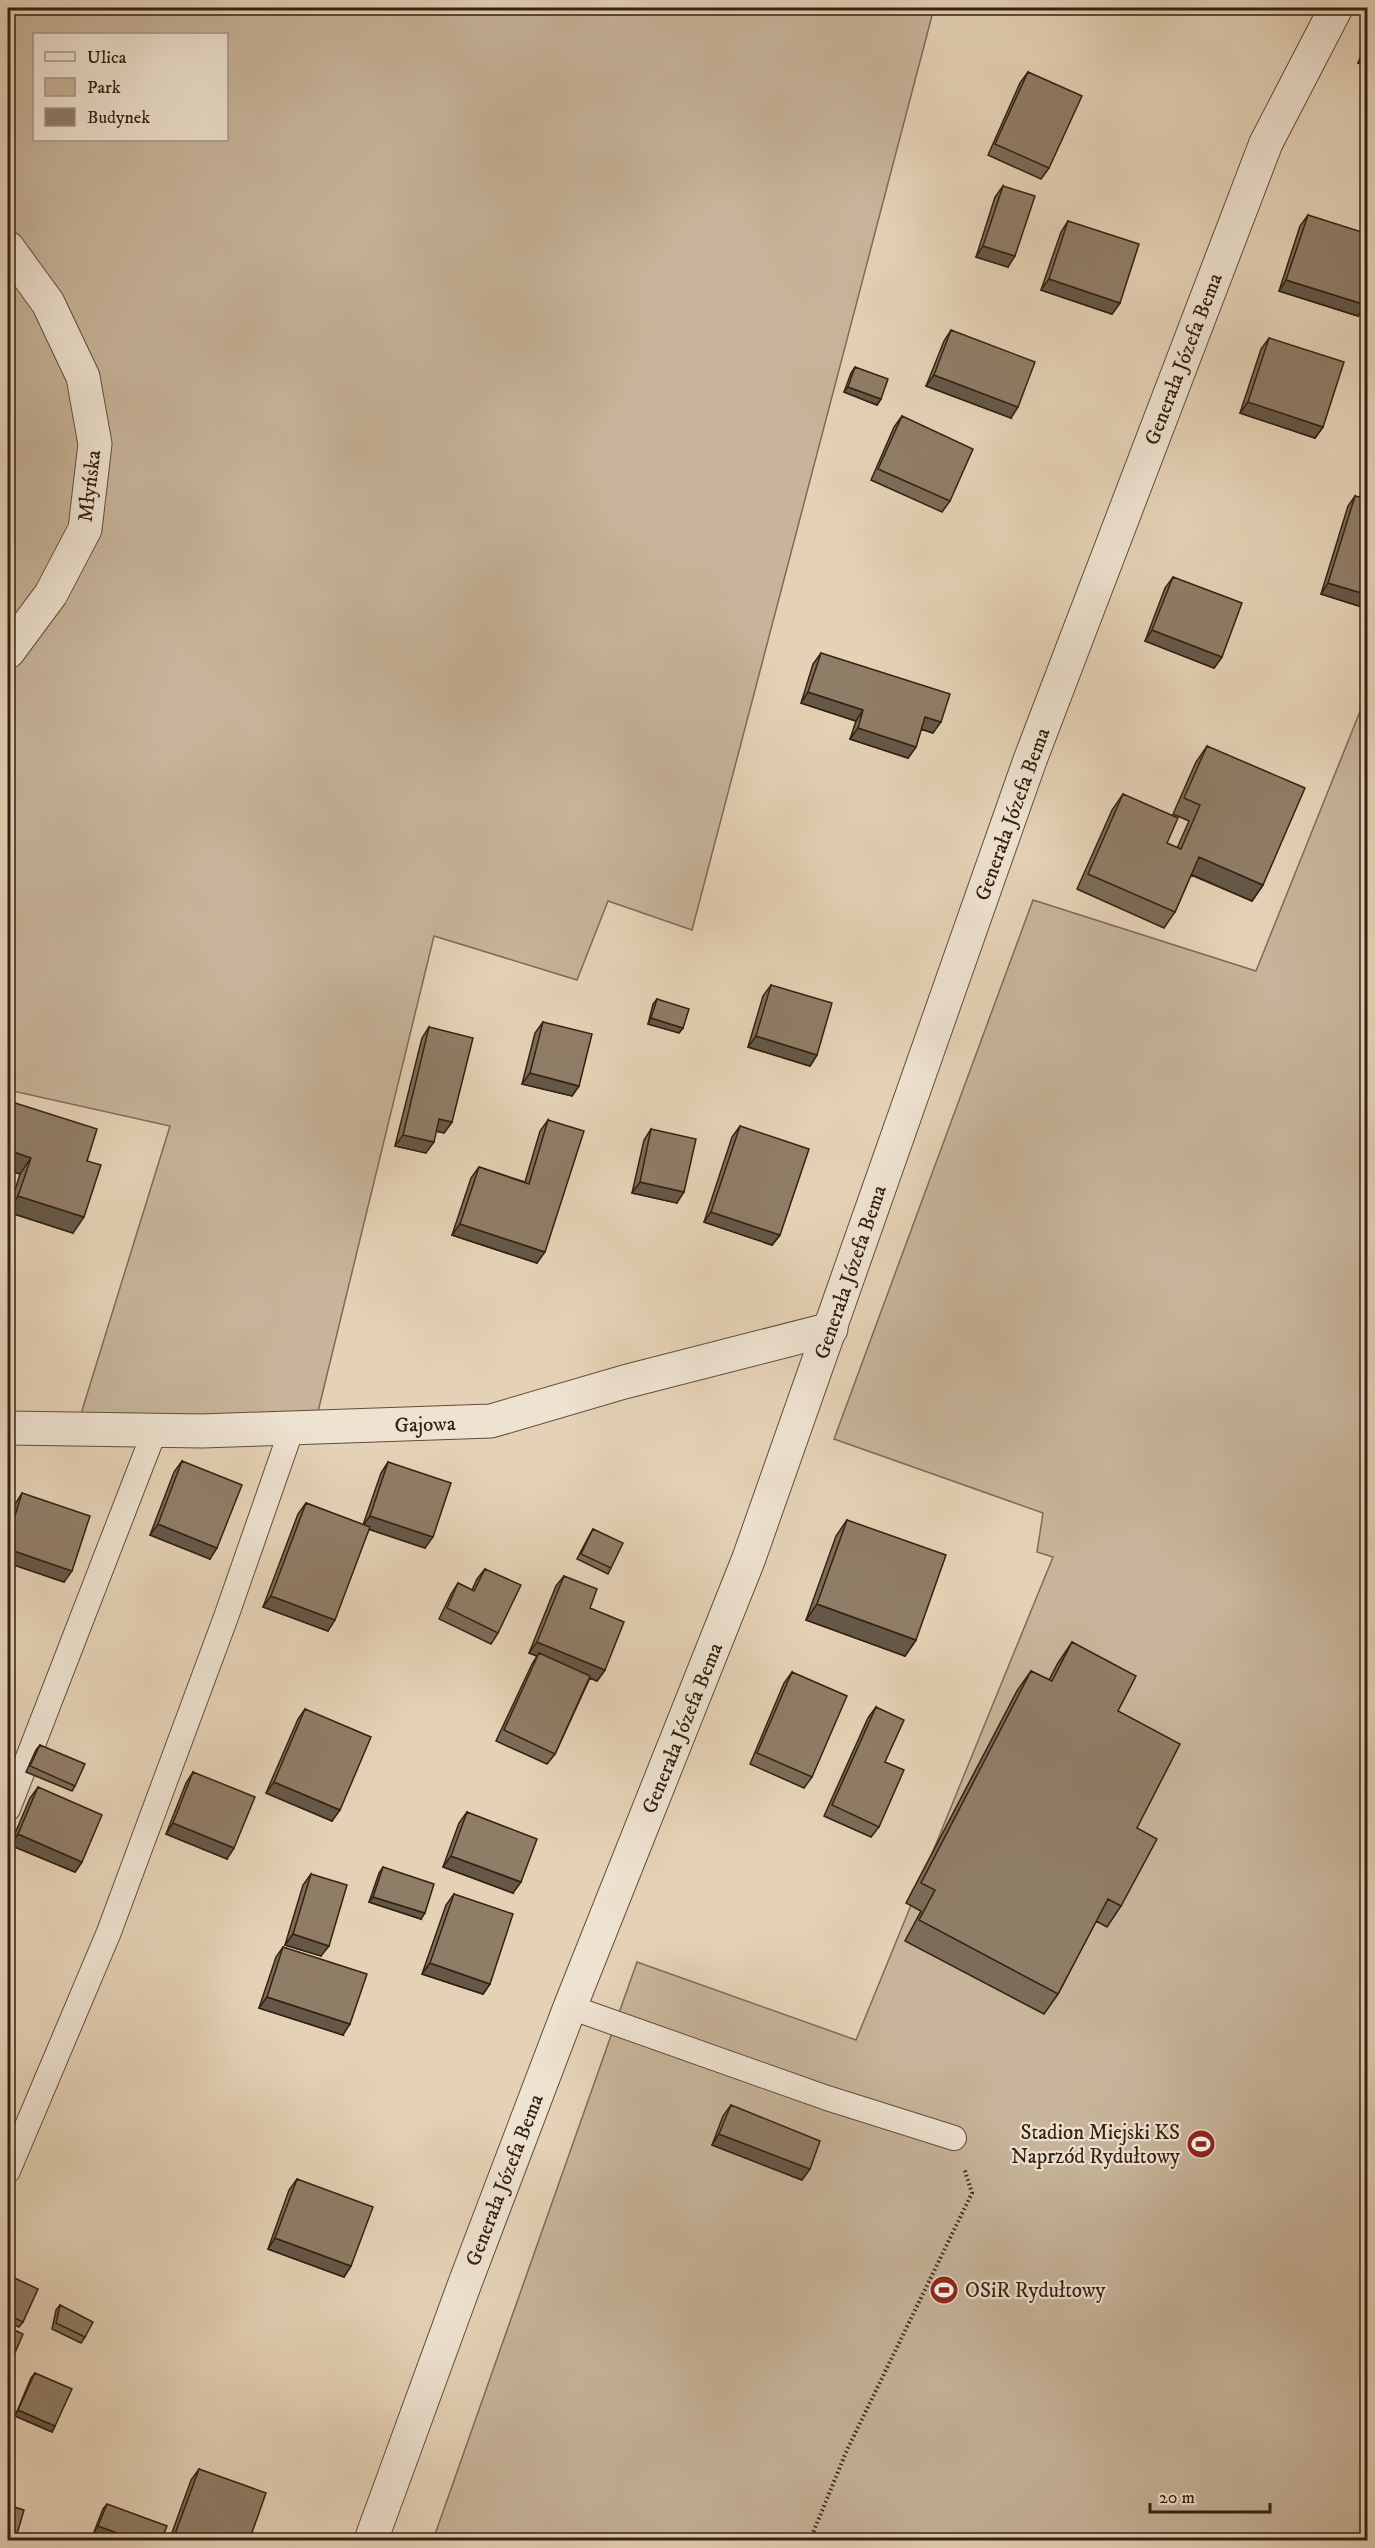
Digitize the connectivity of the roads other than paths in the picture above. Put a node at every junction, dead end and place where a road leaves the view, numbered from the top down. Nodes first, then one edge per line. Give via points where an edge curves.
1 (1336, 8) edge
2 (8, 248) edge
3 (8, 652) edge
4 (831, 1329) junction
5 (8, 1428) edge
6 (292, 1428) junction
7 (156, 1430) junction
8 (8, 1809) edge
9 (570, 2007) junction
10 (954, 2138) road end
11 (8, 2171) edge
12 (371, 2541) edge

1 - 4 street, Generała Józefa Bema via 1266,143 1047,716
2 - 3 street, Młyńska via 48,303 83,377 95,444 85,530 51,594
4 - 6 street, Gajowa via 491,1421
4 - 9 street, Generała Józefa Bema via 749,1558
5 - 7 street, Gajowa
6 - 7 street, Gajowa
6 - 11 lane via 110,1932
7 - 8 lane
9 - 10 lane via 827,2098
9 - 12 street, Generała Józefa Bema

